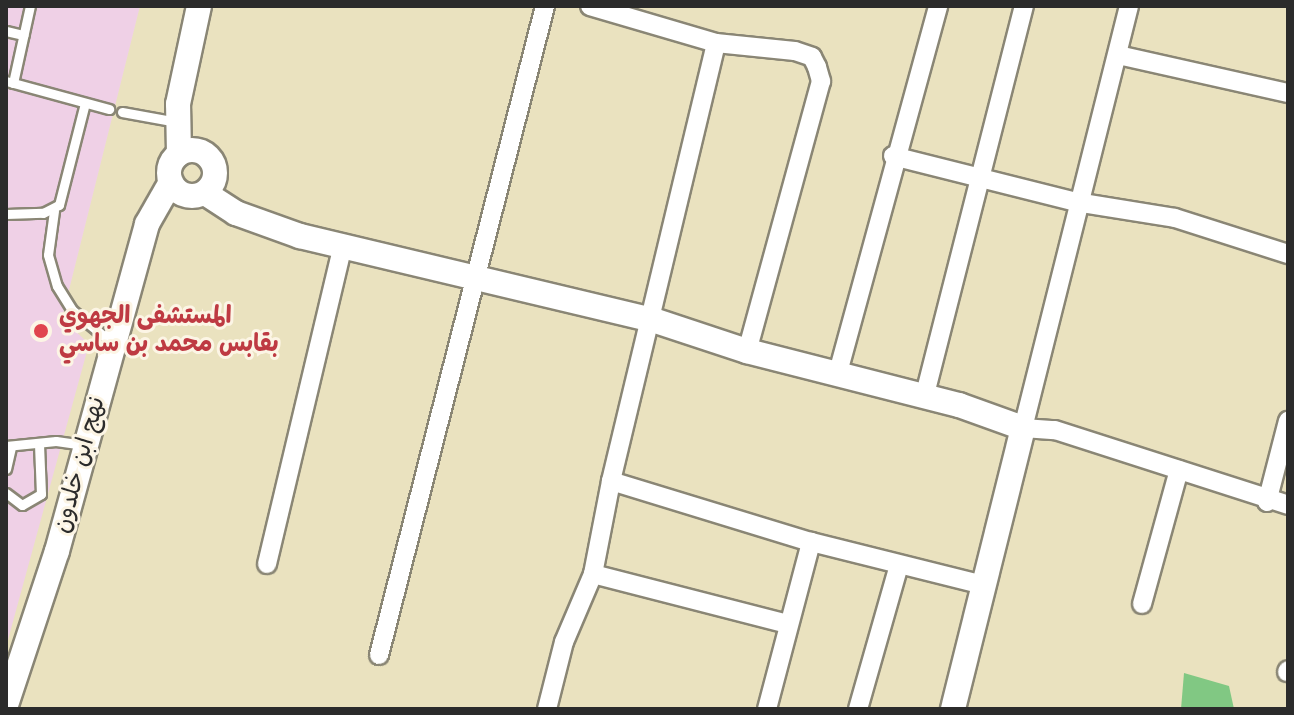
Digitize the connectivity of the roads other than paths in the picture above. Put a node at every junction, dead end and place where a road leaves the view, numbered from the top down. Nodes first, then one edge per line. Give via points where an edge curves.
1 (30, 6) edge
2 (199, 6) edge
3 (545, 6) edge
4 (590, 6) edge
5 (938, 6) edge
6 (1024, 6) edge
7 (1129, 6) edge
8 (6, 31) edge
9 (24, 35) junction
10 (716, 43) junction
11 (1118, 55) junction
12 (9, 82) edge
13 (1288, 93) edge
14 (85, 103) junction
15 (109, 109) dead end
16 (122, 112) dead end
17 (177, 122) junction
18 (179, 154) junction
19 (893, 156) junction
20 (984, 178) junction
21 (171, 182) junction
22 (205, 193) junction
23 (1076, 202) junction
24 (54, 211) junction
25 (6, 214) edge
26 (343, 246) junction
27 (1288, 254) edge
28 (478, 277) junction
29 (653, 320) junction
30 (113, 344) junction
31 (747, 351) junction
32 (837, 376) junction
33 (924, 398) junction
34 (1288, 421) edge
35 (1023, 428) junction
36 (39, 445) junction
37 (86, 445) junction
38 (8, 446) edge
39 (1282, 467) edge
40 (6, 469) edge
41 (1179, 470) junction
42 (611, 481) junction
43 (6, 493) edge
44 (1267, 502) junction
45 (1288, 505) edge
46 (811, 542) junction
47 (267, 564) dead end
48 (899, 565) junction
49 (593, 574) junction
50 (983, 585) junction
51 (1142, 604) dead end
52 (788, 624) junction
53 (379, 655) dead end
54 (14, 664) edge
55 (6, 705) edge
56 (547, 709) edge
57 (767, 709) edge
58 (858, 709) edge
59 (953, 709) edge

1 - 9 lane
2 - 17 street
3 - 28 street
4 - 10 street
5 - 19 street
6 - 20 street
7 - 11 street
8 - 9 lane
9 - 12 lane
10 - 29 street
10 - 31 street via 779,48 812,57 821,81
11 - 13 street
11 - 23 street
12 - 14 lane
14 - 15 lane
14 - 24 lane
16 - 17 lane
17 - 18 street
18 - 21 street via 170,167
18 - 22 street via 196,151 211,160 215,178
19 - 20 street
19 - 32 street
20 - 23 street
20 - 33 street
21 - 22 street via 189,196
21 - 30 street, نهج ابن خلدون via 147,224
22 - 26 street via 263,224
23 - 27 street via 1175,218
23 - 35 street
24 - 25 lane
24 - 30 lane via 48,255 57,286 72,310
26 - 28 street
26 - 47 street
28 - 29 street
28 - 53 street
29 - 31 street
29 - 42 street
30 - 37 street, نهج ابن خلدون
31 - 32 street
32 - 33 street
33 - 35 street
34 - 39 street
35 - 41 street via 1055,430
35 - 50 street
36 - 37 lane
36 - 38 lane
36 - 43 lane via 41,494 28,505
37 - 54 street, نهج ابن خلدون
38 - 40 lane
39 - 44 street
41 - 44 street
41 - 51 street
42 - 46 street
42 - 49 street
44 - 45 street
46 - 48 street
46 - 52 street
48 - 50 street
48 - 58 street
49 - 52 street
49 - 56 street via 564,642
50 - 59 street
52 - 57 street
54 - 55 street, نهج ابن خلدون

